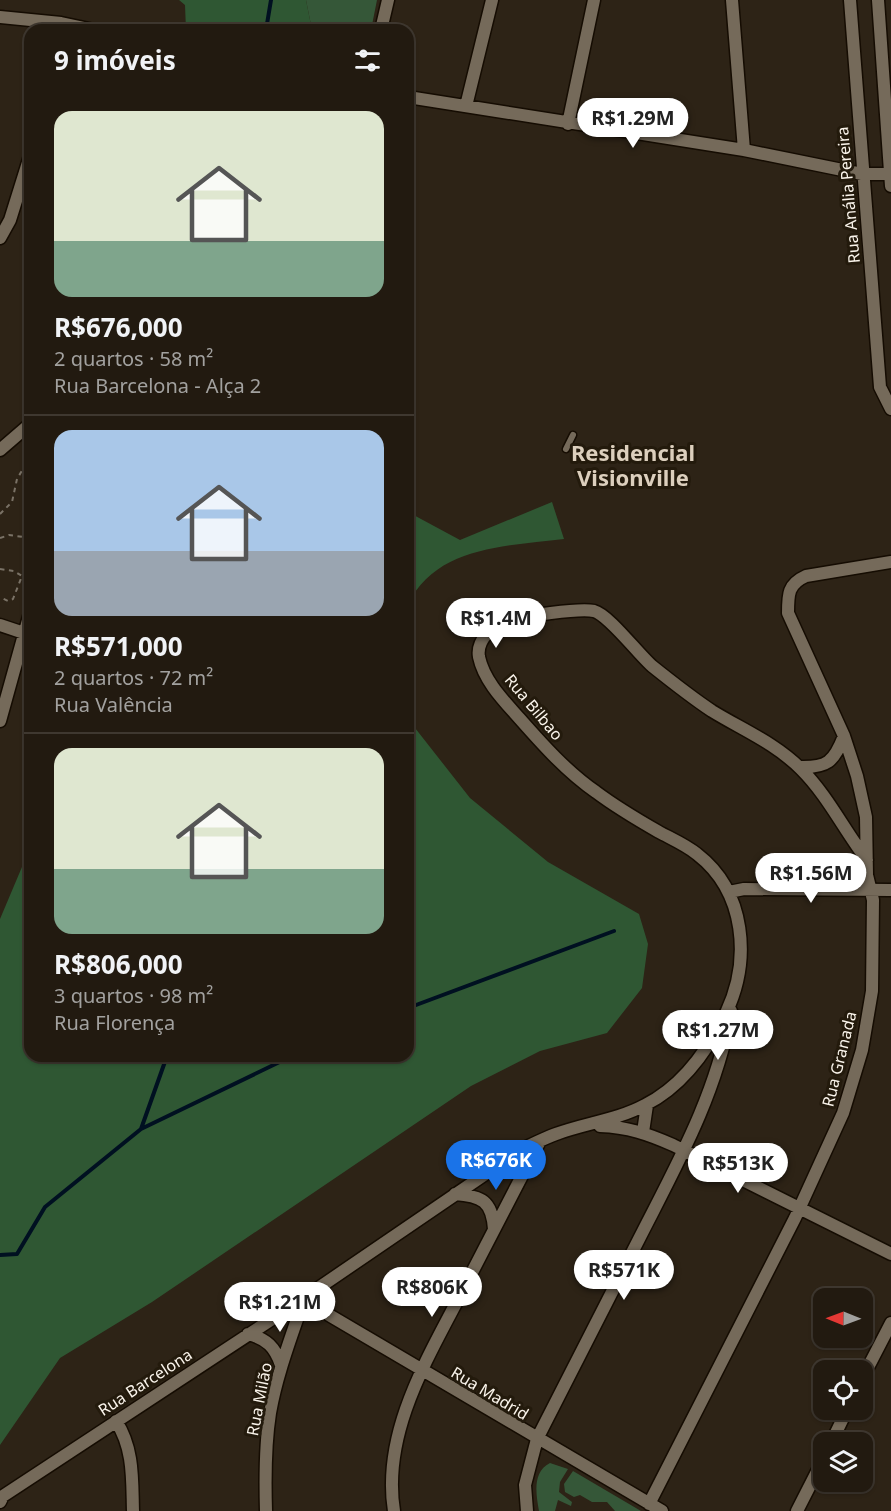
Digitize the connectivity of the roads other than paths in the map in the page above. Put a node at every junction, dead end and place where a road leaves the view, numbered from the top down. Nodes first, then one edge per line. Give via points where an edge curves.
1 (388, 0) edge
2 (492, 0) edge
3 (594, 0) edge
4 (732, 0) edge
5 (850, 0) edge
6 (878, 0) edge
7 (0, 17) edge
8 (47, 24) edge
9 (382, 24) edge
10 (414, 98) edge
11 (466, 106) junction
12 (568, 124) junction
13 (744, 150) junction
14 (862, 174) junction
15 (24, 175) edge
16 (890, 178) edge
17 (0, 238) edge
18 (886, 387) edge
19 (891, 409) edge
20 (24, 429) edge
21 (573, 435) dead end
22 (566, 449) dead end
23 (0, 450) edge
24 (891, 562) edge
25 (0, 625) edge
26 (24, 633) joint
27 (0, 721) edge
28 (843, 736) junction
29 (800, 767) junction
30 (867, 860) junction
31 (870, 890) junction
32 (891, 890) edge
33 (729, 892) junction
34 (734, 995) junction
35 (692, 1068) junction
36 (712, 1089) junction
37 (647, 1105) junction
38 (587, 1126) junction
39 (643, 1132) junction
40 (540, 1141) junction
41 (684, 1150) junction
42 (455, 1194) junction
43 (800, 1208) junction
44 (494, 1231) junction
45 (891, 1254) edge
46 (307, 1295) junction
47 (891, 1323) edge
48 (248, 1334) junction
49 (872, 1360) edge
50 (281, 1365) junction
51 (421, 1371) junction
52 (116, 1421) junction
53 (537, 1439) junction
54 (813, 1479) edge
55 (0, 1502) edge
56 (649, 1504) junction
57 (133, 1511) edge
58 (266, 1511) edge
59 (394, 1511) edge
60 (527, 1511) edge
61 (662, 1511) edge
62 (796, 1511) edge

1 - 9 street
2 - 11 street
3 - 12 street
4 - 13 street
5 - 14 street, Rua Anália Pereira
6 - 16 street
7 - 8 street
10 - 11 street
11 - 12 street
12 - 13 street
13 - 14 street
14 - 16 street
14 - 18 street, Rua Anália Pereira
15 - 17 street
18 - 19 street
20 - 23 street
21 - 22 lane
24 - 28 street, Rua Granada via 806,576 794,581 788,593 789,613
25 - 26 street
26 - 27 street
28 - 29 street via 837,755 828,763 817,768
28 - 30 street, Rua Granada via 866,817
29 - 30 street, Rua Bilbao
29 - 33 street, Rua Bilbao via 751,731 675,685 641,657 605,616 594,611 510,620 485,635 478,652 482,670 547,750 594,791 697,853
30 - 31 street, Rua Granada
31 - 32 street
31 - 33 street
31 - 43 street, Rua Granada via 872,991 862,1050 843,1113
33 - 34 street, Rua Bilbao via 742,939
34 - 35 street, Rua Bilbao via 716,1033
34 - 36 street
35 - 36 street via 709,1073
35 - 37 street, Rua Bilbao
36 - 41 street
37 - 38 street, Rua Bilbao
37 - 39 street
38 - 39 street via 625,1127
38 - 40 street, Rua Barcelona
39 - 41 street
40 - 42 street, Rua Barcelona
40 - 44 street
41 - 43 street
41 - 53 street
42 - 44 street via 472,1195 486,1203 492,1213
42 - 46 street, Rua Barcelona
43 - 45 street
43 - 56 street, Rua Granada
44 - 51 street
46 - 48 street, Rua Barcelona
46 - 50 street, Rua Milão
46 - 51 street, Rua Madrid via 322,1311
47 - 49 street
48 - 50 street via 269,1343
48 - 52 street, Rua Barcelona
50 - 58 street, Rua Milão via 270,1413
51 - 53 street, Rua Madrid
51 - 59 street via 403,1417 394,1456
52 - 55 street, Rua Barcelona via 3,1496
52 - 57 street via 126,1437 132,1461
53 - 56 street, Rua Madrid
53 - 60 street via 525,1485
54 - 62 street
56 - 61 street, Rua Madrid

